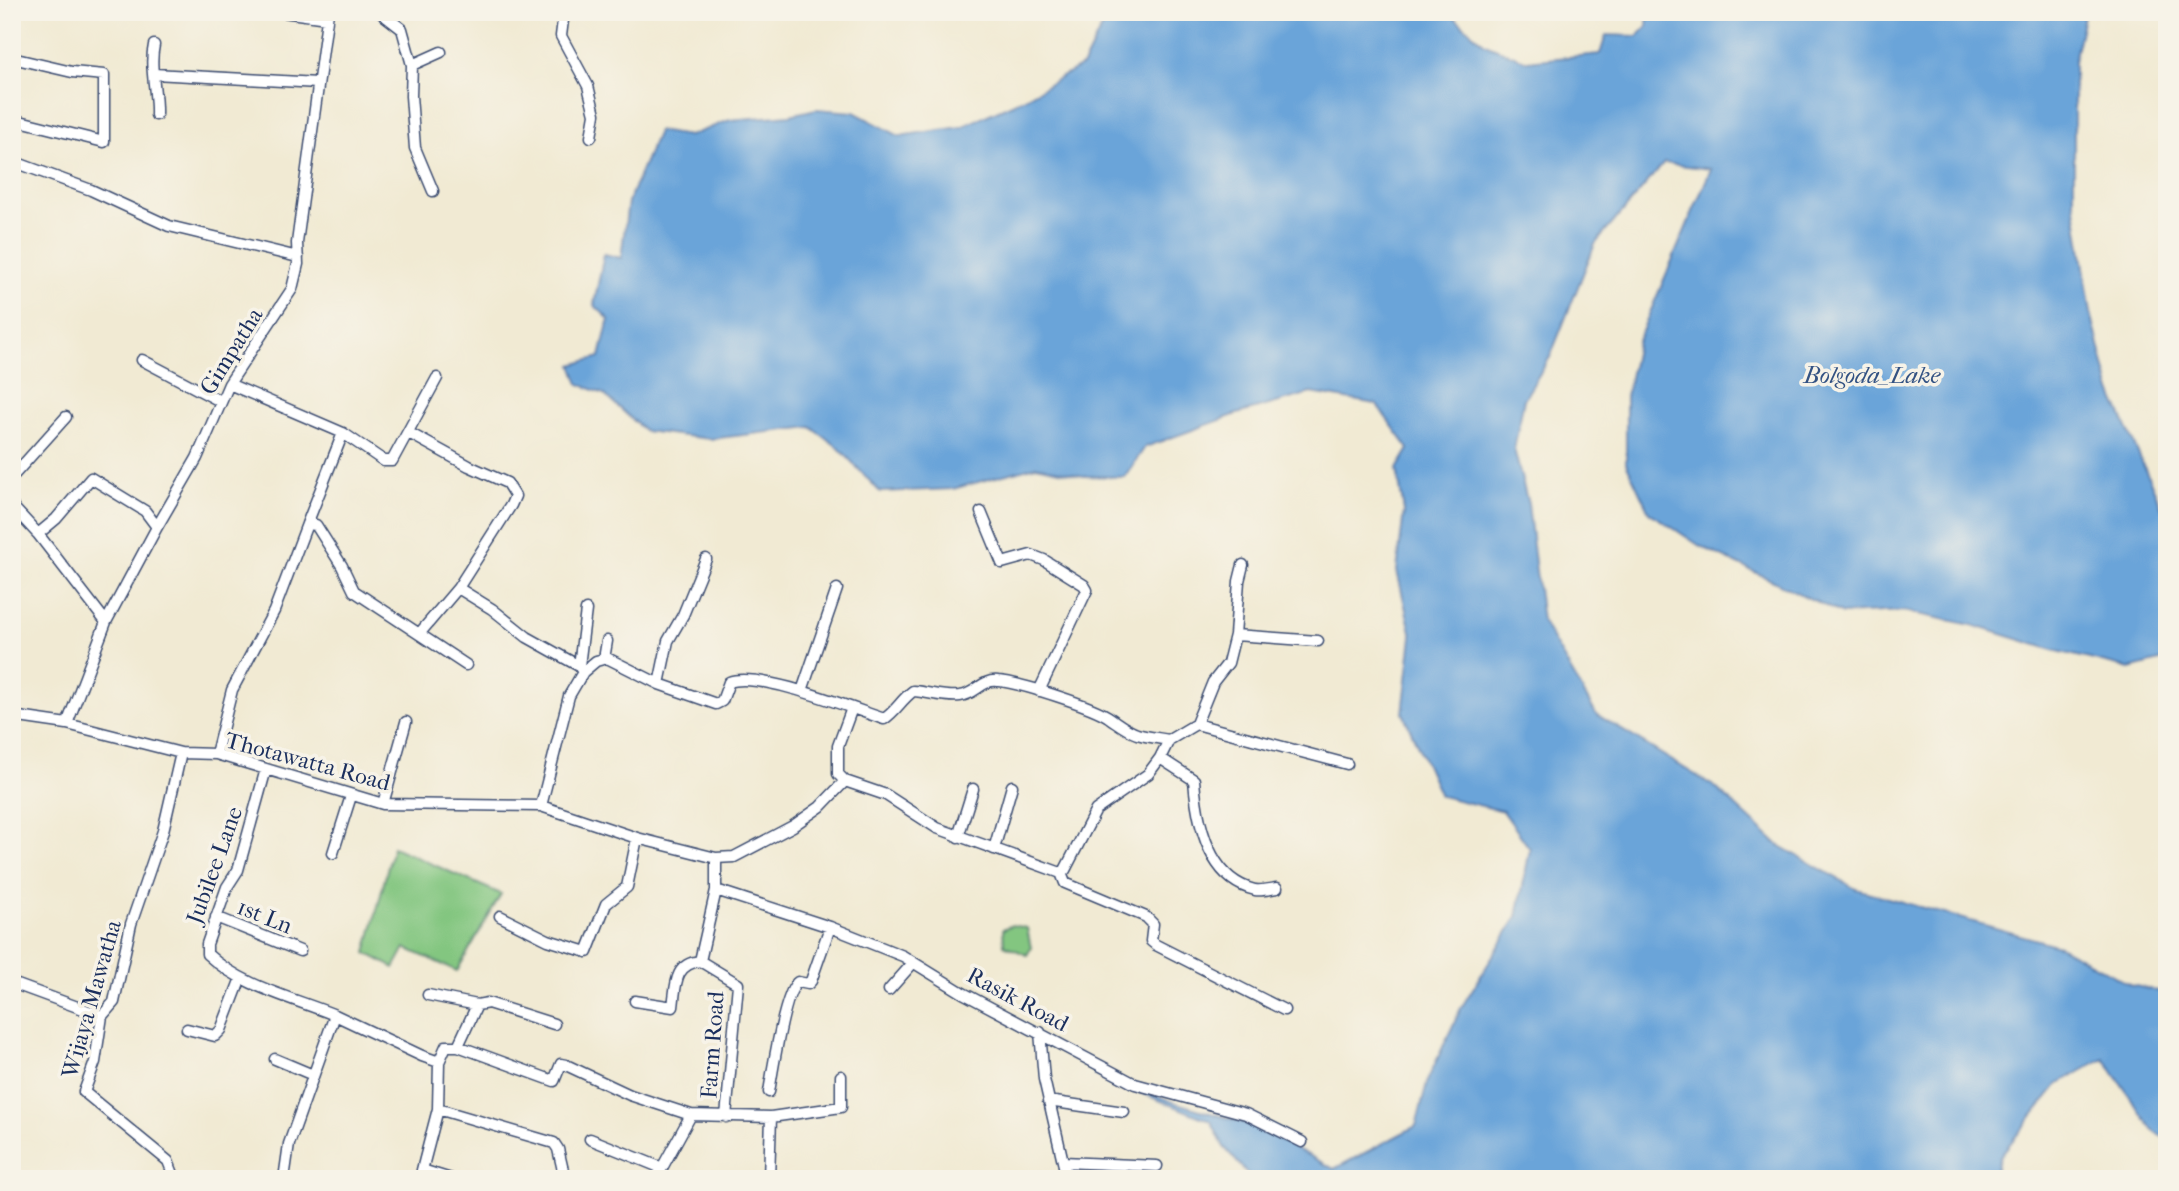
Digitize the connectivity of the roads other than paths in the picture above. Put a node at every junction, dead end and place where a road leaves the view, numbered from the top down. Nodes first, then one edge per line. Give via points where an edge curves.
1 (282, 12) edge
2 (380, 12) edge
3 (564, 12) edge
4 (327, 15) edge
5 (153, 45) dead end
6 (441, 52) dead end
7 (12, 58) edge
8 (412, 65) junction
9 (154, 74) junction
10 (317, 83) junction
11 (156, 115) dead end
12 (12, 119) edge
13 (591, 136) dead end
14 (12, 141) edge
15 (12, 154) edge
16 (12, 160) edge
17 (433, 191) dead end
18 (298, 257) junction
19 (142, 360) dead end
20 (437, 378) dead end
21 (229, 384) junction
22 (220, 401) junction
23 (66, 417) dead end
24 (343, 433) junction
25 (409, 433) junction
26 (12, 477) edge
27 (12, 506) edge
28 (981, 512) dead end
29 (307, 524) junction
30 (157, 527) junction
31 (38, 534) junction
32 (706, 559) dead end
33 (1243, 565) dead end
34 (458, 589) junction
35 (837, 589) dead end
36 (586, 610) dead end
37 (106, 622) junction
38 (419, 634) junction
39 (1235, 635) junction
40 (607, 641) dead end
41 (1318, 641) dead end
42 (604, 659) junction
43 (467, 665) dead end
44 (581, 669) junction
45 (659, 684) junction
46 (802, 691) junction
47 (1039, 691) junction
48 (852, 708) junction
49 (12, 716) edge
50 (406, 722) dead end
51 (67, 724) junction
52 (1196, 724) junction
53 (1169, 740) junction
54 (181, 753) junction
55 (216, 754) junction
56 (1160, 758) junction
57 (1347, 764) dead end
58 (266, 769) junction
59 (845, 781) junction
60 (1012, 786) dead end
61 (973, 789) dead end
62 (351, 796) junction
63 (383, 804) junction
64 (541, 806) junction
65 (958, 837) junction
66 (637, 838) junction
67 (994, 849) junction
68 (333, 853) dead end
69 (716, 858) junction
70 (1061, 873) junction
71 (1277, 888) dead end
72 (716, 890) junction
73 (500, 916) dead end
74 (216, 917) junction
75 (830, 927) junction
76 (300, 951) dead end
77 (700, 961) junction
78 (914, 963) junction
79 (241, 978) junction
80 (12, 983) edge
81 (889, 990) dead end
82 (428, 995) dead end
83 (635, 1001) dead end
84 (477, 1005) junction
85 (1284, 1010) dead end
86 (335, 1015) junction
87 (102, 1016) junction
88 (554, 1024) dead end
89 (187, 1029) dead end
90 (1040, 1032) junction
91 (458, 1046) junction
92 (275, 1059) dead end
93 (439, 1062) junction
94 (313, 1075) junction
95 (841, 1076) dead end
96 (769, 1093) dead end
97 (1048, 1101) junction
98 (438, 1109) junction
99 (1124, 1112) dead end
100 (691, 1115) junction
101 (726, 1117) junction
102 (771, 1117) junction
103 (590, 1139) dead end
104 (1302, 1142) dead end
105 (1063, 1162) junction
106 (1157, 1166) dead end
107 (662, 1168) junction
108 (422, 1174) edge
109 (564, 1176) edge
110 (175, 1179) edge
111 (284, 1179) edge
112 (451, 1179) edge
113 (577, 1179) edge
114 (656, 1179) edge
115 (769, 1179) edge
116 (1067, 1179) edge

1 - 4 street
2 - 8 street via 402,29
3 - 13 street via 561,36 588,86 595,114
4 - 10 street, Gimpatha
5 - 9 street
6 - 8 street
7 - 12 street via 104,75 104,142
8 - 17 street via 415,149
9 - 10 street
9 - 11 street
10 - 18 street, Gimpatha
14 - 15 street
16 - 18 street via 169,226
18 - 21 street, Gimpatha via 292,289
19 - 22 street
20 - 25 street
21 - 22 street, Gimpatha
21 - 24 street
22 - 30 street, Gimpatha via 197,458
23 - 26 street
24 - 25 street via 384,461 392,461
24 - 29 street
25 - 34 street via 512,488 512,505
27 - 31 street
28 - 47 street via 1002,563 1031,555 1087,590
29 - 38 street via 316,525 354,591
29 - 55 street via 274,611 232,690
30 - 31 street via 145,511 90,478
30 - 37 street, Gimpatha
31 - 37 street
32 - 45 street via 668,641
33 - 39 street
34 - 38 street
34 - 44 street
35 - 46 street
36 - 44 street
37 - 51 street, Gimpatha
38 - 43 street
39 - 41 street
39 - 52 street via 1228,663 1213,682
40 - 42 street
42 - 44 street
42 - 45 street
44 - 64 street via 569,696
45 - 46 street via 716,704 722,701 729,682 739,678
46 - 48 street
47 - 48 street via 984,682 973,693 958,697 913,691 884,719
47 - 53 street via 1096,711 1139,734
48 - 59 street via 838,746 838,774
49 - 51 street, Thotawatta Road
50 - 63 street
51 - 54 street, Thotawatta Road
52 - 53 street
52 - 57 street
53 - 56 street
54 - 55 street, Thotawatta Road
54 - 87 street, Wijaya Mawatha via 163,831 131,924 114,1002
55 - 58 street, Thotawatta Road
56 - 70 street via 1148,774 1096,810
56 - 71 street via 1194,780 1210,852 1220,867 1235,883 1257,891
58 - 62 street, Thotawatta Road
58 - 74 street, Jubilee Lane via 238,870
59 - 65 street via 886,795
59 - 69 street via 793,826 734,857
60 - 67 street
61 - 65 street
62 - 63 street, Thotawatta Road
62 - 68 street
63 - 64 street, Thotawatta Road
64 - 66 street, Thotawatta Road
65 - 67 street
66 - 69 street, Thotawatta Road
66 - 73 street via 627,887 606,904 587,951 548,940
67 - 70 street
69 - 72 street, Farm Road
70 - 85 street via 1065,883 1146,917 1153,924 1151,941 1156,946
72 - 75 street, Rasik Road
72 - 77 street, Farm Road
74 - 76 street, 1st Ln
74 - 79 street, Jubilee Lane via 207,954
75 - 78 street, Rasik Road
75 - 96 street via 811,981 798,982 792,988
77 - 83 street via 689,962 679,972 673,1007
77 - 101 street, Farm Road via 738,984
78 - 81 street
78 - 90 street, Rasik Road
79 - 86 street, Jubilee Lane
79 - 89 street via 221,1030 215,1035
80 - 87 street
82 - 84 street
84 - 88 street via 488,1003
84 - 91 street
86 - 93 street, Jubilee Lane
86 - 94 street
87 - 110 street, Wijaya Mawatha via 96,1062 84,1092 168,1161
90 - 97 street
90 - 104 street, Rasik Road via 1135,1084 1246,1114
91 - 93 street via 446,1046
91 - 100 street via 554,1080 561,1064 566,1065 630,1095
92 - 94 street
93 - 98 street
94 - 111 street via 289,1144
95 - 102 street via 841,1108
97 - 99 street
97 - 105 street
98 - 108 street
98 - 109 street via 550,1141 558,1149
100 - 101 street, Farm Road
100 - 107 street, Farm Road
101 - 102 street
102 - 115 street
103 - 107 street
105 - 106 street
105 - 116 street
107 - 114 street, Farm Road
108 - 112 street
109 - 113 street

